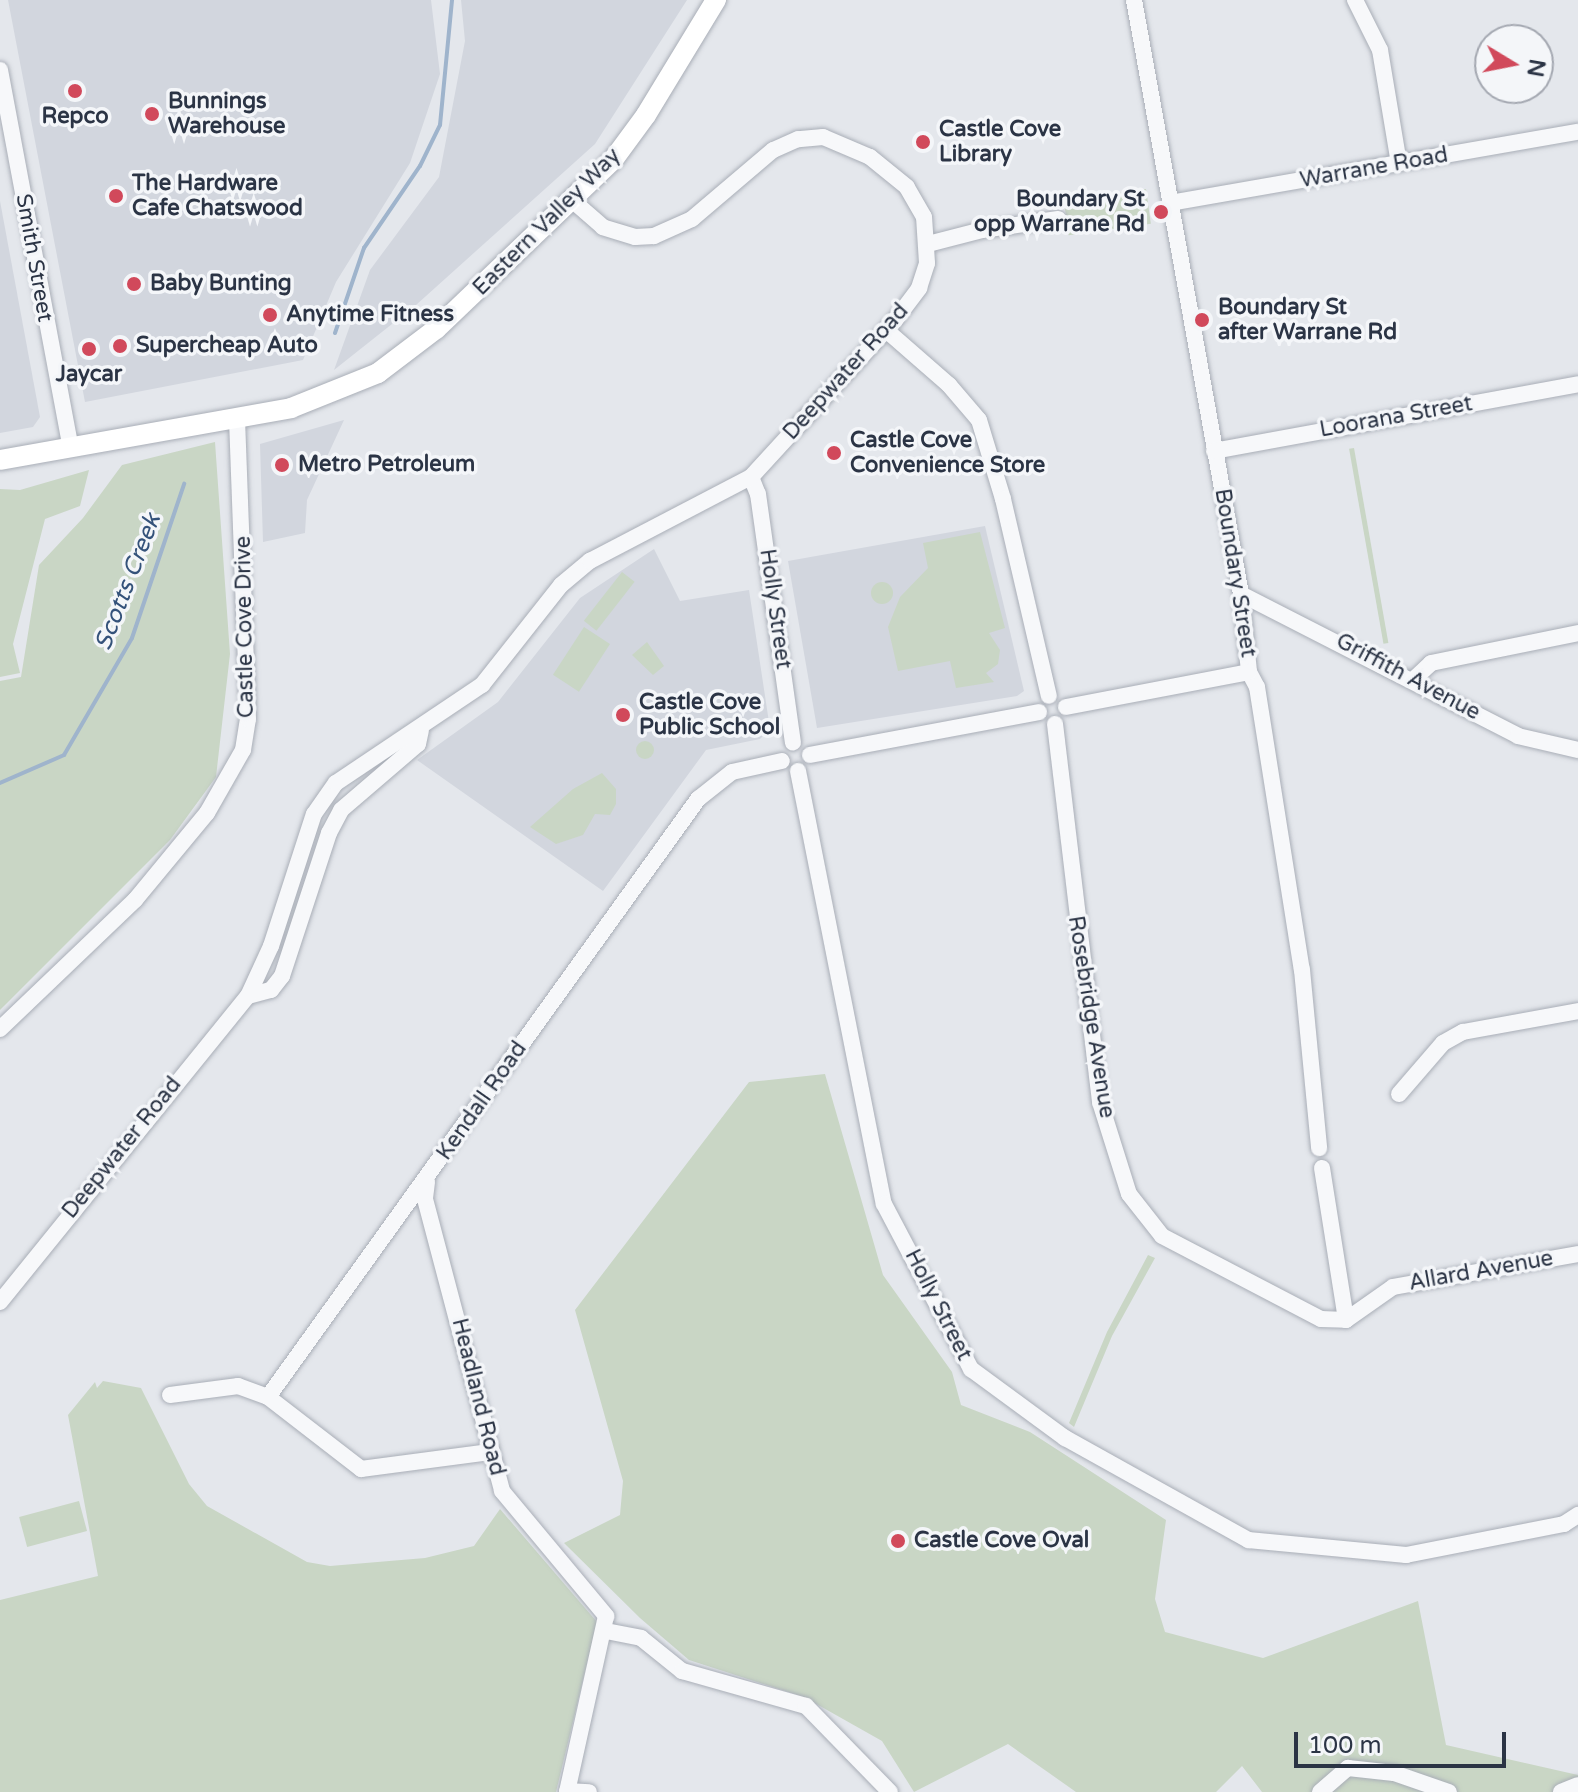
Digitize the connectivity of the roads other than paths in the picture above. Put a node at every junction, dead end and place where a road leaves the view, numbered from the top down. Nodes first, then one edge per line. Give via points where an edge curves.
1 (716, 0) edge
2 (1134, 0) edge
3 (1355, 0) edge
4 (0, 70) edge
5 (1578, 132) edge
6 (1399, 163) junction
7 (573, 201) junction
8 (1170, 203) junction
9 (1058, 219) dead end
10 (928, 244) junction
11 (886, 330) junction
12 (1578, 384) edge
13 (237, 419) junction
14 (70, 445) junction
15 (1214, 451) junction
16 (0, 460) edge
17 (751, 477) junction
18 (1241, 594) junction
19 (1578, 633) edge
20 (1249, 672) junction
21 (1414, 679) junction
22 (1049, 696) junction
23 (1066, 707) junction
24 (1039, 712) junction
25 (1055, 724) junction
26 (421, 730) junction
27 (793, 743) junction
28 (1578, 750) edge
29 (810, 755) junction
30 (782, 761) junction
31 (798, 771) junction
32 (248, 996) junction
33 (1578, 1011) edge
34 (0, 1029) edge
35 (1399, 1094) dead end
36 (1319, 1148) dead end
37 (1322, 1168) dead end
38 (428, 1177) junction
39 (1578, 1254) edge
40 (0, 1302) edge
41 (1346, 1320) junction
42 (170, 1395) dead end
43 (268, 1397) junction
44 (490, 1452) junction
45 (1578, 1515) edge
46 (606, 1631) junction
47 (1578, 1785) edge
48 (567, 1792) edge
49 (589, 1792) edge
50 (890, 1792) edge
51 (1320, 1792) edge
52 (1449, 1792) edge
53 (1561, 1792) edge

1 - 7 main road, Eastern Valley Way via 646,115
2 - 8 street, Boundary Street
3 - 6 street via 1380,50
4 - 14 street, Smith Street
5 - 6 street, Warrane Road
6 - 8 street, Warrane Road
7 - 10 street, Deepwater Road via 603,227 635,237 654,236 692,219 773,150 798,139 823,137 848,145 894,173 917,202
7 - 13 main road, Eastern Valley Way via 411,351 378,373 291,408
8 - 15 street, Boundary Street
9 - 10 street
10 - 11 street, Deepwater Road via 919,288
11 - 17 street, Deepwater Road
11 - 22 street via 949,385 979,420
12 - 15 street, Loorana Street
13 - 14 main road, Eastern Valley Way
13 - 34 street, Castle Cove Drive via 248,719 243,750 207,813 135,900
14 - 16 main road, Eastern Valley Way
15 - 18 street, Boundary Street
17 - 26 street, Deepwater Road via 590,561 561,585 482,685
17 - 27 street, Holly Street via 758,494
18 - 20 street, Boundary Street
18 - 21 street, Griffith Avenue
19 - 21 street via 1431,663
20 - 23 street
20 - 36 street, Boundary Street via 1257,687 1302,970
21 - 28 street, Griffith Avenue via 1518,736
22 - 23 street via 1062,699
22 - 24 street
23 - 25 street via 1065,716
24 - 25 street
24 - 29 street
25 - 41 street, Rosebridge Avenue via 1100,1102 1129,1194 1162,1236 1321,1319
26 - 32 street, Deepwater Road via 418,744 401,762 341,810 282,976 271,990
26 - 32 street, Deepwater Road via 410,729 350,771 323,798
27 - 29 street via 806,746
27 - 30 street via 785,748
29 - 31 street via 809,764
30 - 31 street
30 - 38 street, Kendall Road via 732,772 698,799
31 - 45 street, Holly Street via 884,1204 971,1369 1065,1438 1248,1540 1406,1555 1564,1524
32 - 40 street, Deepwater Road
33 - 35 street via 1463,1032 1443,1043
37 - 41 street
38 - 43 street, Kendall Road
38 - 44 street, Headland Road via 425,1199
39 - 41 street, Allard Avenue via 1393,1287
42 - 43 street via 238,1386
43 - 44 street via 361,1469
44 - 46 street, Headland Road via 509,1502 599,1604
46 - 48 street
46 - 50 street via 641,1638 692,1675 806,1706
47 - 53 street
48 - 49 street
51 - 52 street via 1348,1768 1394,1773

